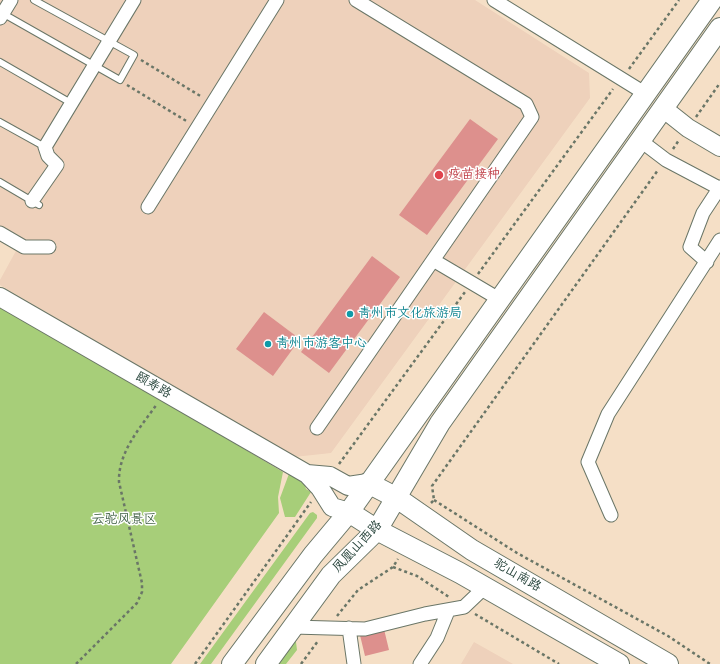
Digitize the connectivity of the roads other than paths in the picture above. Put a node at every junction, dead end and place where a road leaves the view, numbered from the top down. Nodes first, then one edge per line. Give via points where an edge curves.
1 (11, 0) edge
2 (34, 0) edge
3 (134, 0) edge
4 (277, 0) edge
5 (356, 0) edge
6 (494, 0) edge
7 (712, 0) edge
8 (1, 14) edge
9 (720, 28) edge
10 (108, 42) junction
11 (0, 62) edge
12 (94, 66) junction
13 (646, 94) junction
14 (71, 103) junction
15 (664, 109) junction
16 (0, 122) edge
17 (641, 141) junction
18 (45, 147) junction
19 (720, 147) edge
20 (0, 182) edge
21 (719, 188) edge
22 (35, 203) joint
23 (148, 207) dead end
24 (0, 233) edge
25 (720, 240) edge
26 (49, 247) dead end
27 (433, 260) junction
28 (707, 262) junction
29 (0, 297) edge
30 (499, 299) junction
31 (317, 428) dead end
32 (325, 482) junction
33 (368, 483) junction
34 (397, 498) junction
35 (349, 512) junction
36 (611, 515) dead end
37 (377, 530) junction
38 (485, 587) junction
39 (448, 611) junction
40 (293, 627) junction
41 (349, 628) junction
42 (232, 664) edge
43 (266, 664) edge
44 (354, 664) edge
45 (420, 664) edge
46 (618, 664) edge
47 (668, 664) edge

1 - 8 street
2 - 10 lane
3 - 10 street
4 - 23 street
5 - 27 street via 526,104 532,117
6 - 13 street
7 - 13 main road
8 - 12 lane
9 - 15 main road, 凤凰山西路
10 - 12 street
10 - 12 lane via 134,56 120,80
11 - 14 lane
12 - 14 street
13 - 30 main road
14 - 18 street
15 - 17 main road, 凤凰山西路
15 - 19 street via 688,128
16 - 18 lane
17 - 21 street via 666,160
17 - 34 main road, 凤凰山西路 via 440,423
18 - 22 street via 48,156 57,165
20 - 22 lane
21 - 28 street via 703,213 690,247
24 - 26 street via 24,247
25 - 28 street
27 - 30 street
27 - 31 street
28 - 36 street via 608,414 588,462
29 - 32 street, 颐寿路
30 - 33 main road
32 - 33 street via 348,486
32 - 35 street via 332,507
33 - 34 main road, 驼山南路
33 - 35 main road
34 - 37 main road, 凤凰山西路
34 - 47 main road, 驼山南路 via 472,550
35 - 37 main road, 驼山南路
35 - 42 main road via 313,555
37 - 38 main road, 驼山南路
37 - 40 main road, 凤凰山西路 via 331,575
38 - 39 street via 464,607
38 - 46 main road, 驼山南路
39 - 41 street via 424,614 365,629
39 - 45 street via 437,638
40 - 41 street
40 - 43 main road, 凤凰山西路
41 - 44 street

